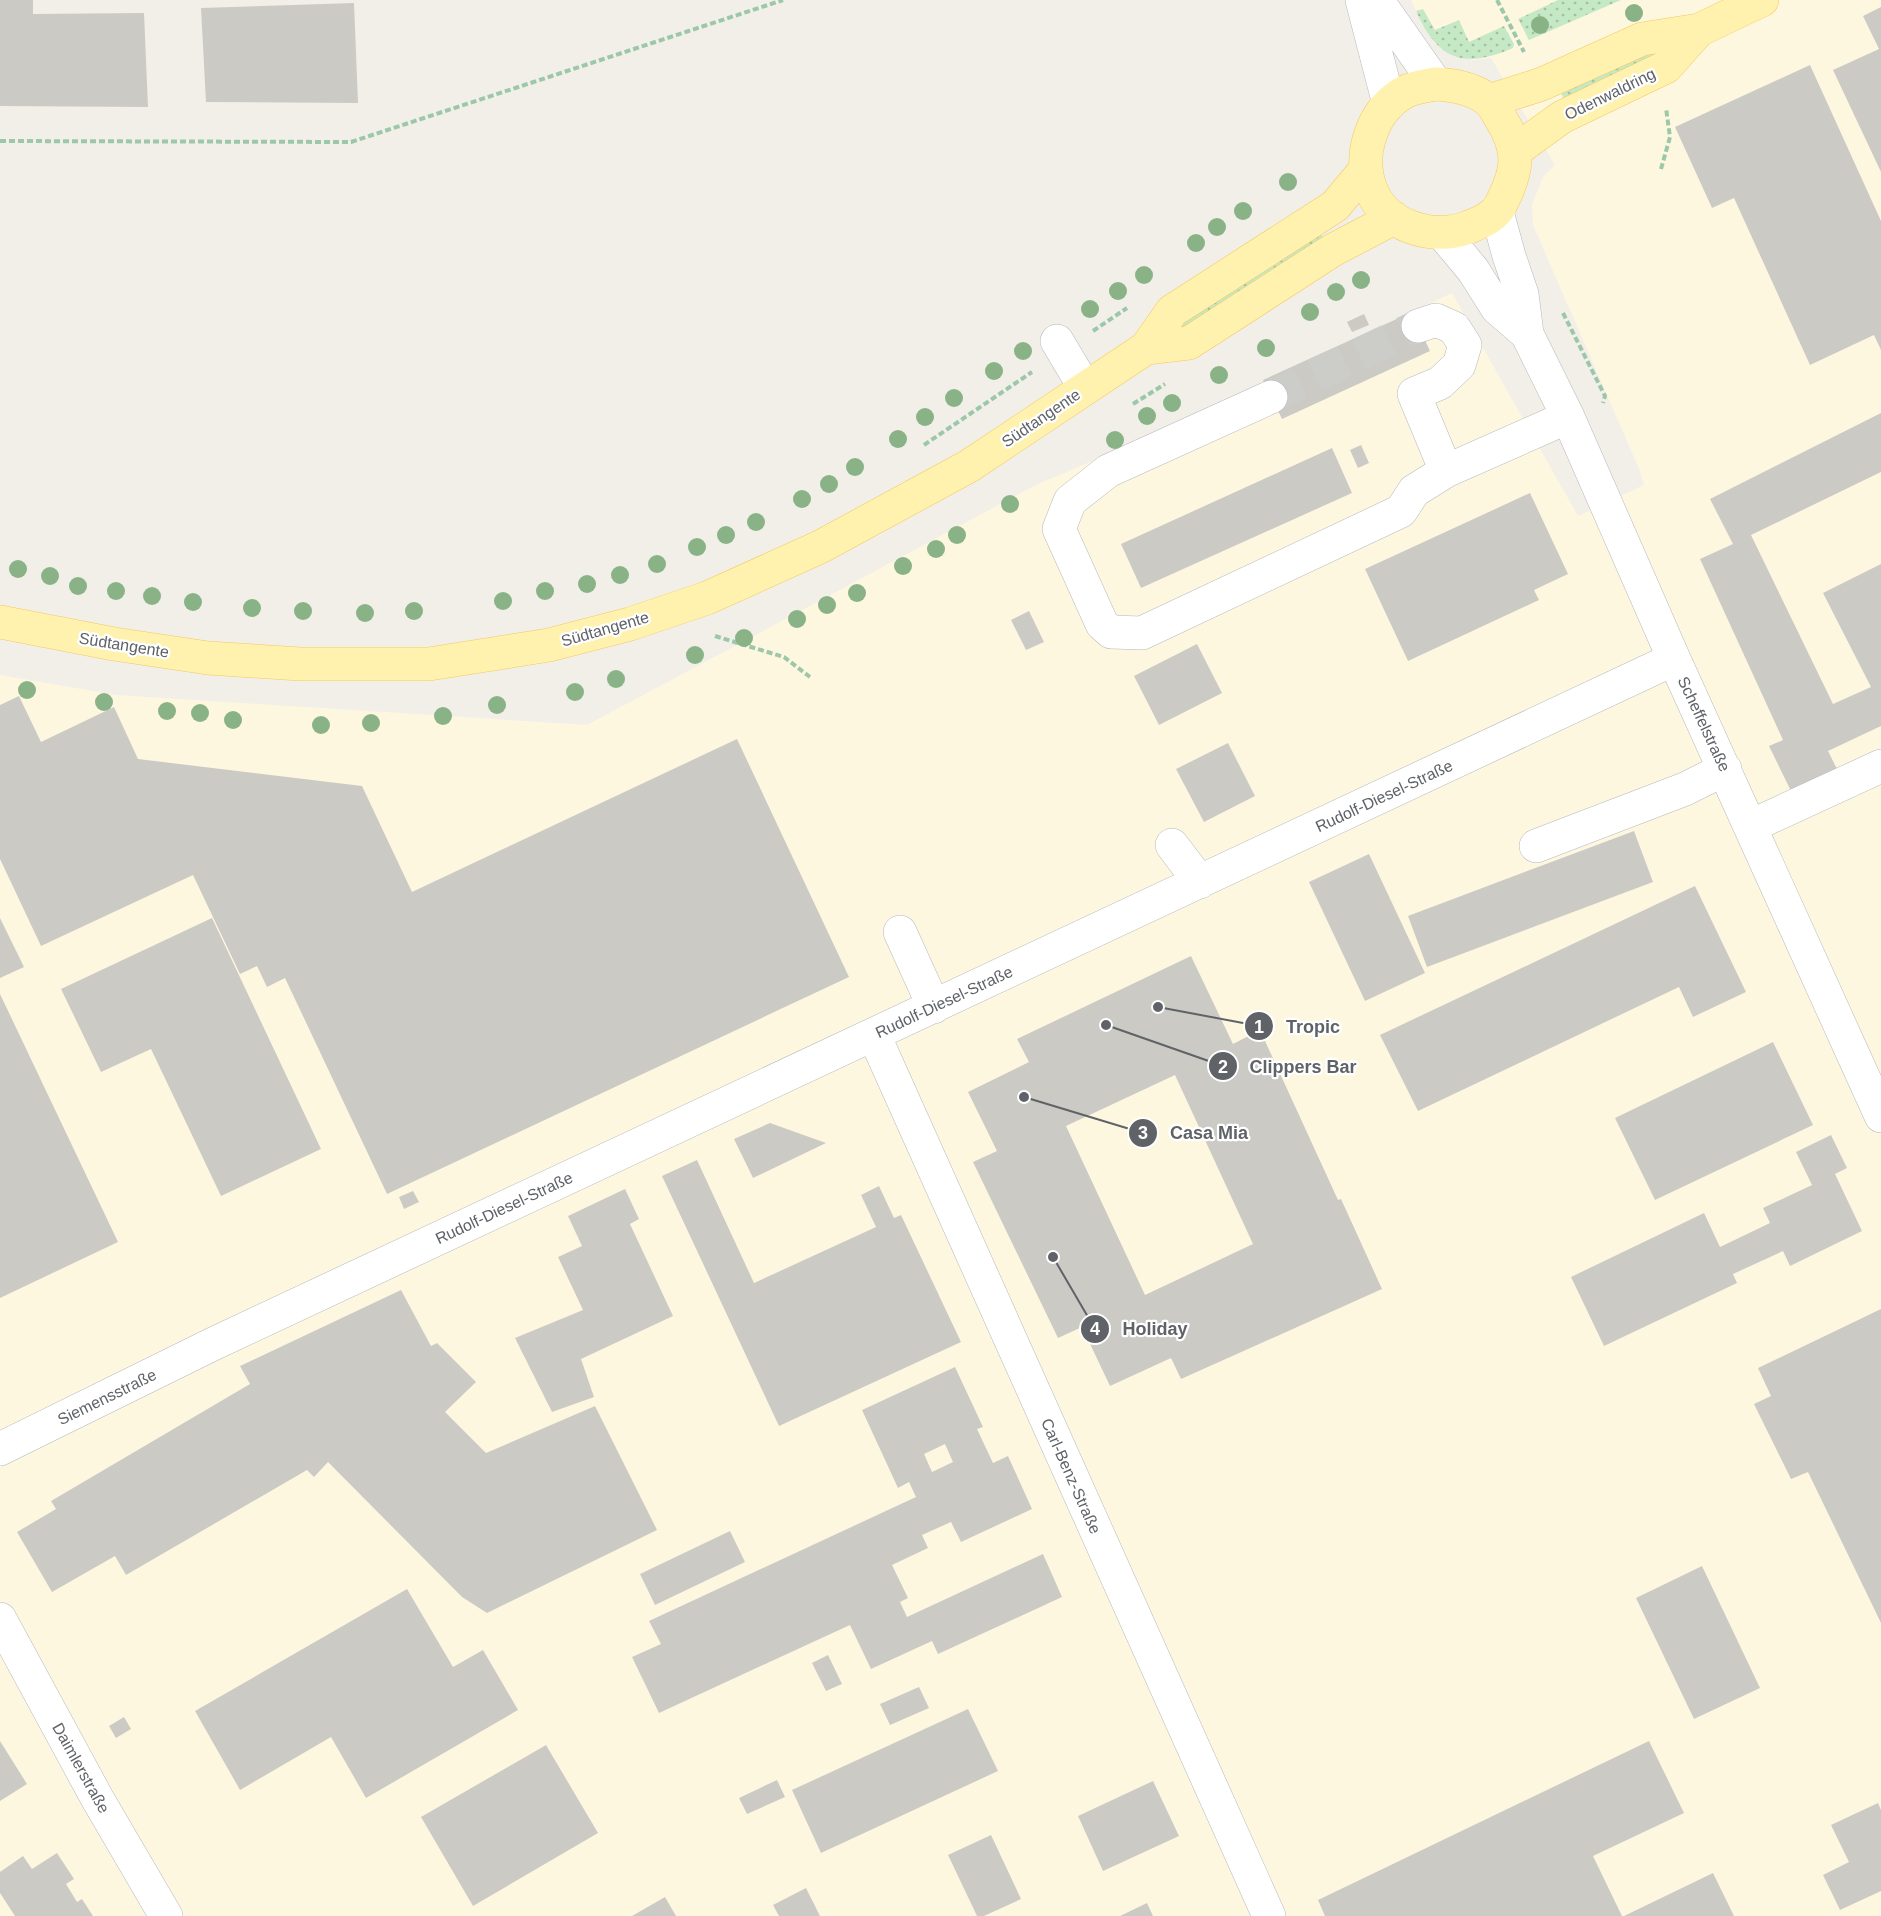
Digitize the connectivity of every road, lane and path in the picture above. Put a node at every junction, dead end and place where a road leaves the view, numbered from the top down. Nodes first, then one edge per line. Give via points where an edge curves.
1 (783, 0) edge
2 (1362, 0) edge
3 (1377, 0) edge
4 (1497, 0) edge
5 (1762, 0) edge
6 (1699, 30) junction
7 (1528, 58) dead end
8 (1436, 84) junction
9 (1664, 99) dead end
10 (1489, 101) junction
11 (1389, 104) junction
12 (0, 141) edge
13 (1515, 151) junction
14 (1366, 169) junction
15 (1661, 169) dead end
16 (1497, 212) junction
17 (1394, 218) junction
18 (1443, 234) junction
19 (1129, 307) dead end
20 (1418, 326) tunnel mouth
21 (1527, 334) junction
22 (1059, 346) junction
23 (1146, 348) junction
24 (1085, 388) junction
25 (1271, 397) tunnel mouth
26 (1568, 417) junction
27 (921, 448) dead end
28 (1446, 471) junction
29 (0, 622) edge
30 (708, 633) dead end
31 (1674, 659) junction
32 (810, 677) dead end
33 (1881, 766) edge
34 (1725, 769) junction
35 (1750, 824) junction
36 (1172, 845) dead end
37 (1536, 846) dead end
38 (1200, 882) junction
39 (900, 932) dead end
40 (934, 1007) junction
41 (874, 1035) junction
42 (1881, 1116) edge
43 (213, 1344) joint
44 (0, 1449) edge
45 (0, 1619) edge
46 (166, 1916) edge
47 (1269, 1916) edge

1 - 12 path via 351,142
2 - 11 street
3 - 8 street
4 - 7 path
5 - 6 main road, Odenwaldring
6 - 10 main road, Odenwaldring via 1642,39 1542,84
6 - 13 main road, Odenwaldring via 1666,67 1562,117
8 - 10 main road via 1463,88
8 - 11 main road via 1406,92
9 - 15 path via 1670,137
10 - 13 main road via 1511,135
11 - 14 main road via 1369,137
13 - 16 main road via 1511,182
14 - 17 main road via 1376,200
14 - 23 main road, Südtangente via 1335,206 1172,311
16 - 18 main road via 1467,228
16 - 21 street, Scheffelstraße via 1522,294
17 - 18 main road via 1418,230
17 - 23 main road, Südtangente via 1333,250 1189,343
18 - 21 street, Scheffelstraße via 1473,270 1497,308
19 - 22 path
20 - 28 street via 1436,320 1454,328 1465,345 1459,365 1440,383 1414,394
21 - 26 street, Scheffelstraße
22 - 24 street
22 - 27 path via 960,423
23 - 24 main road, Südtangente
24 - 29 main road, Südtangente via 969,466 820,547 707,598 549,645 429,664 300,664 208,658 114,645
25 - 28 street via 1108,471 1070,501 1059,529 1102,624 1111,632 1142,633 1401,511 1413,491
26 - 28 street
26 - 31 street, Scheffelstraße
30 - 32 path via 784,657
31 - 34 street, Scheffelstraße
31 - 38 street, Rudolf-Diesel-Straße
33 - 35 street
34 - 35 street, Scheffelstraße
34 - 37 street via 1685,789
35 - 42 street, Scheffelstraße
36 - 38 street
38 - 40 street, Rudolf-Diesel-Straße
39 - 40 street
40 - 41 street, Rudolf-Diesel-Straße
41 - 43 street, Rudolf-Diesel-Straße
41 - 47 street, Carl-Benz-Straße
43 - 44 street, Siemensstraße
45 - 46 street, Daimlerstraße

